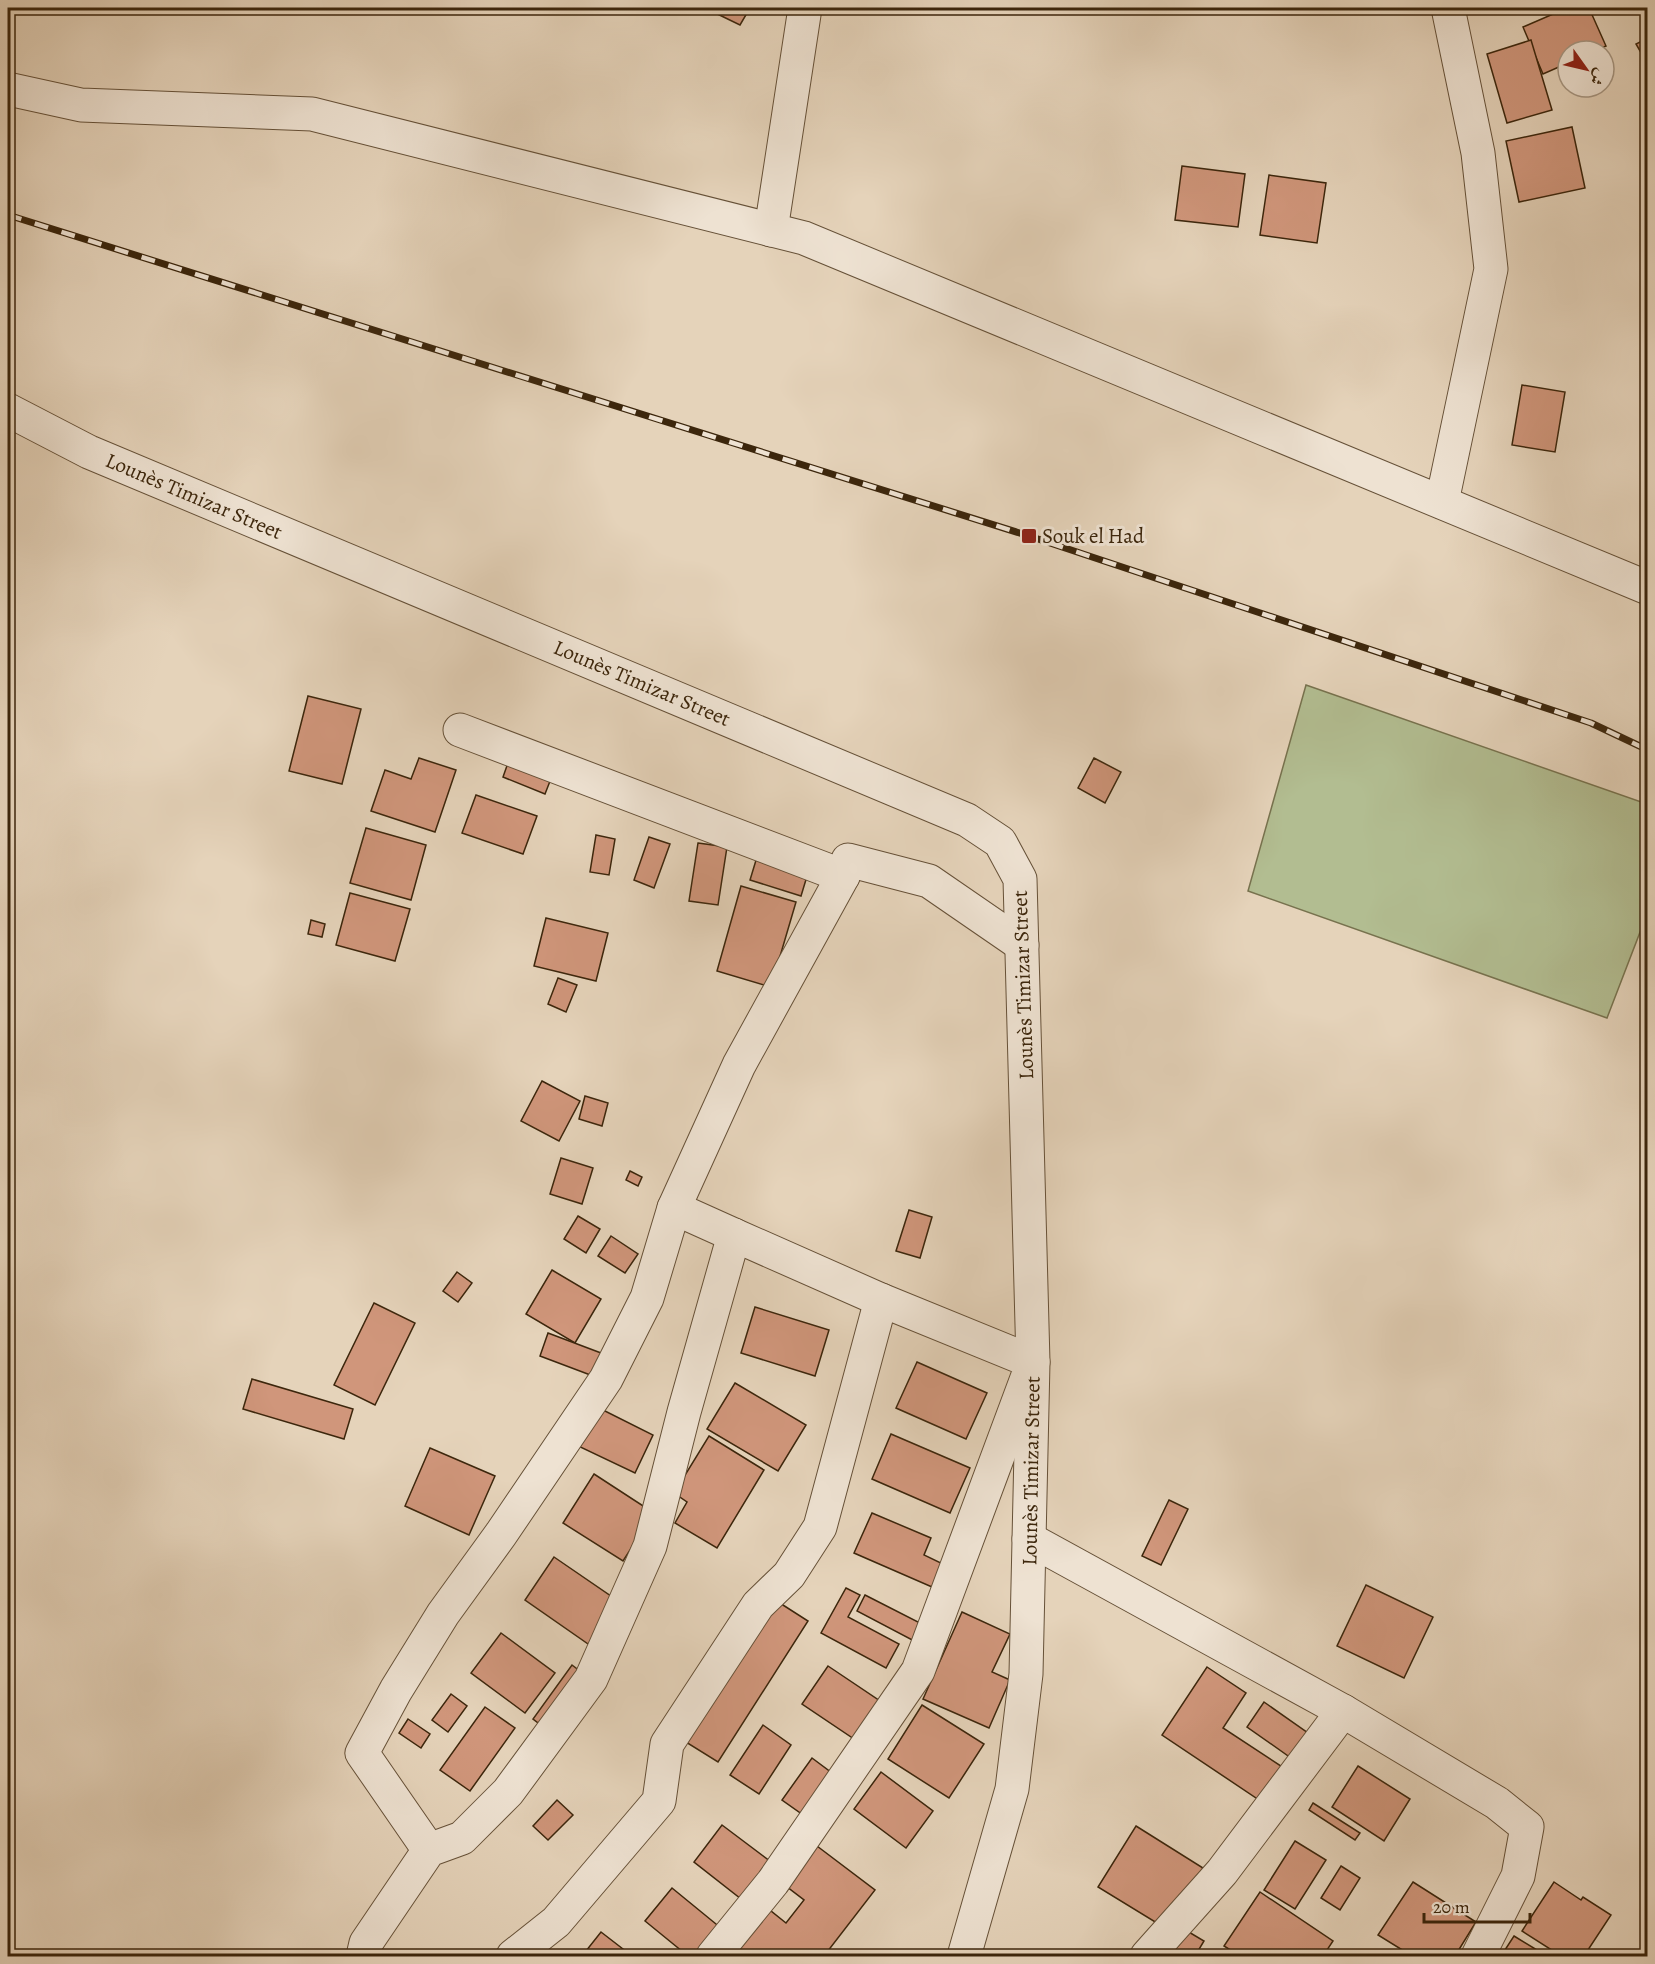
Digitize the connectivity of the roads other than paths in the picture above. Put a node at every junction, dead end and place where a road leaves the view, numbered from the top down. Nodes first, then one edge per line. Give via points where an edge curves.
1 (805, 8) edge
2 (1448, 8) edge
3 (8, 89) edge
4 (771, 230) junction
5 (8, 410) edge
6 (1442, 502) junction
7 (1647, 588) edge
8 (460, 730) dead end
9 (843, 876) junction
10 (1022, 945) junction
11 (675, 1208) junction
12 (734, 1235) junction
13 (881, 1300) junction
14 (1033, 1362) junction
15 (1029, 1539) junction
16 (1343, 1711) junction
17 (429, 1850) junction
18 (363, 1956) edge
19 (513, 1956) edge
20 (713, 1956) edge
21 (964, 1956) edge
22 (1147, 1956) edge
23 (1478, 1956) edge

1 - 4 street
2 - 6 street via 1478,153 1491,269
3 - 4 street via 81,105 312,114
4 - 6 street via 804,238
5 - 10 street, Lounès Timizar Street via 89,452 967,820 1000,842 1020,879
6 - 7 street
8 - 9 street
9 - 10 street via 848,860 929,881
9 - 11 street via 740,1065
10 - 14 street, Lounès Timizar Street
11 - 12 street
11 - 17 street via 647,1298 606,1379 443,1614 362,1753
12 - 13 street
12 - 17 street via 650,1546 591,1679 508,1792 462,1838
13 - 14 street
13 - 19 street via 820,1527 789,1575 758,1605 667,1744 659,1801 556,1922
14 - 15 street, Lounès Timizar Street
14 - 20 street via 918,1671 773,1882
15 - 16 street
15 - 21 street, Lounès Timizar Street via 1026,1674 1012,1789
16 - 22 street via 1222,1872
16 - 23 street via 1497,1803 1527,1827 1518,1876
17 - 18 street via 366,1943

